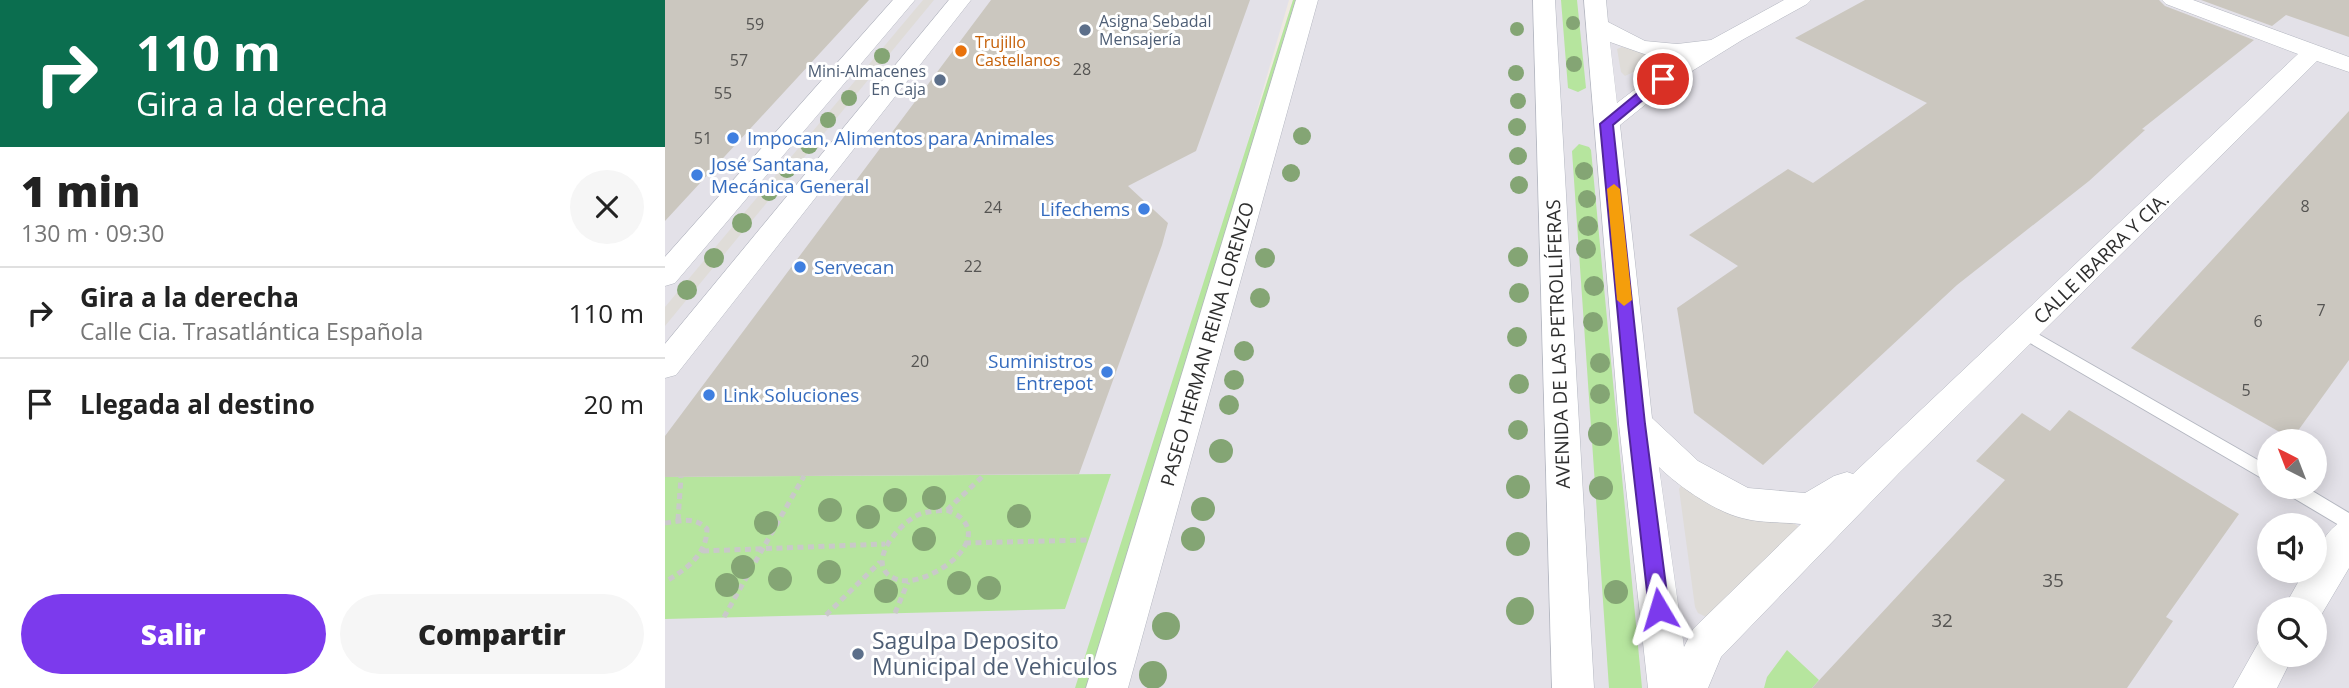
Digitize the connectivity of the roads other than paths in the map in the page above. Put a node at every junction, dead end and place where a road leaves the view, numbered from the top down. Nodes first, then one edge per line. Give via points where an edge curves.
1 (904, 0) edge
2 (960, 0) edge
3 (1307, 0) edge
4 (1543, 0) edge
5 (1800, 0) edge
6 (2173, 0) edge
7 (1596, 12) edge
8 (1734, 36) junction
9 (2313, 52) junction
10 (2349, 65) edge
11 (1607, 124) junction
12 (665, 276) edge
13 (2024, 332) junction
14 (665, 366) edge
15 (1636, 424) junction
16 (1887, 463) junction
17 (2257, 468) edge
18 (2309, 499) edge
19 (2349, 523) edge
20 (2349, 534) edge
21 (2310, 597) edge
22 (2266, 667) edge
23 (1107, 688) edge
24 (1573, 688) edge
25 (1669, 688) edge
26 (1688, 688) edge
27 (2254, 688) edge

1 - 12 street
2 - 14 street
3 - 23 street, PASEO HERMAN REINA LORENZO
4 - 24 street, AVENIDA DE LAS PETROLLÍFERAS
5 - 8 street
6 - 9 street
7 - 8 street via 1616,37 1645,49 1683,52
7 - 11 street
8 - 11 street via 1663,79
9 - 10 street
9 - 13 street, CALLE IBARRA Y CIA.
11 - 15 street
13 - 16 street, CALLE IBARRA Y CIA.
13 - 17 lane
15 - 16 street, CALLE IBARRA Y CIA. via 1686,471 1743,503 1809,509
15 - 25 street
16 - 26 street, CALLE IBARRA Y CIA. via 1707,643
18 - 19 lane
20 - 21 street
22 - 27 street

